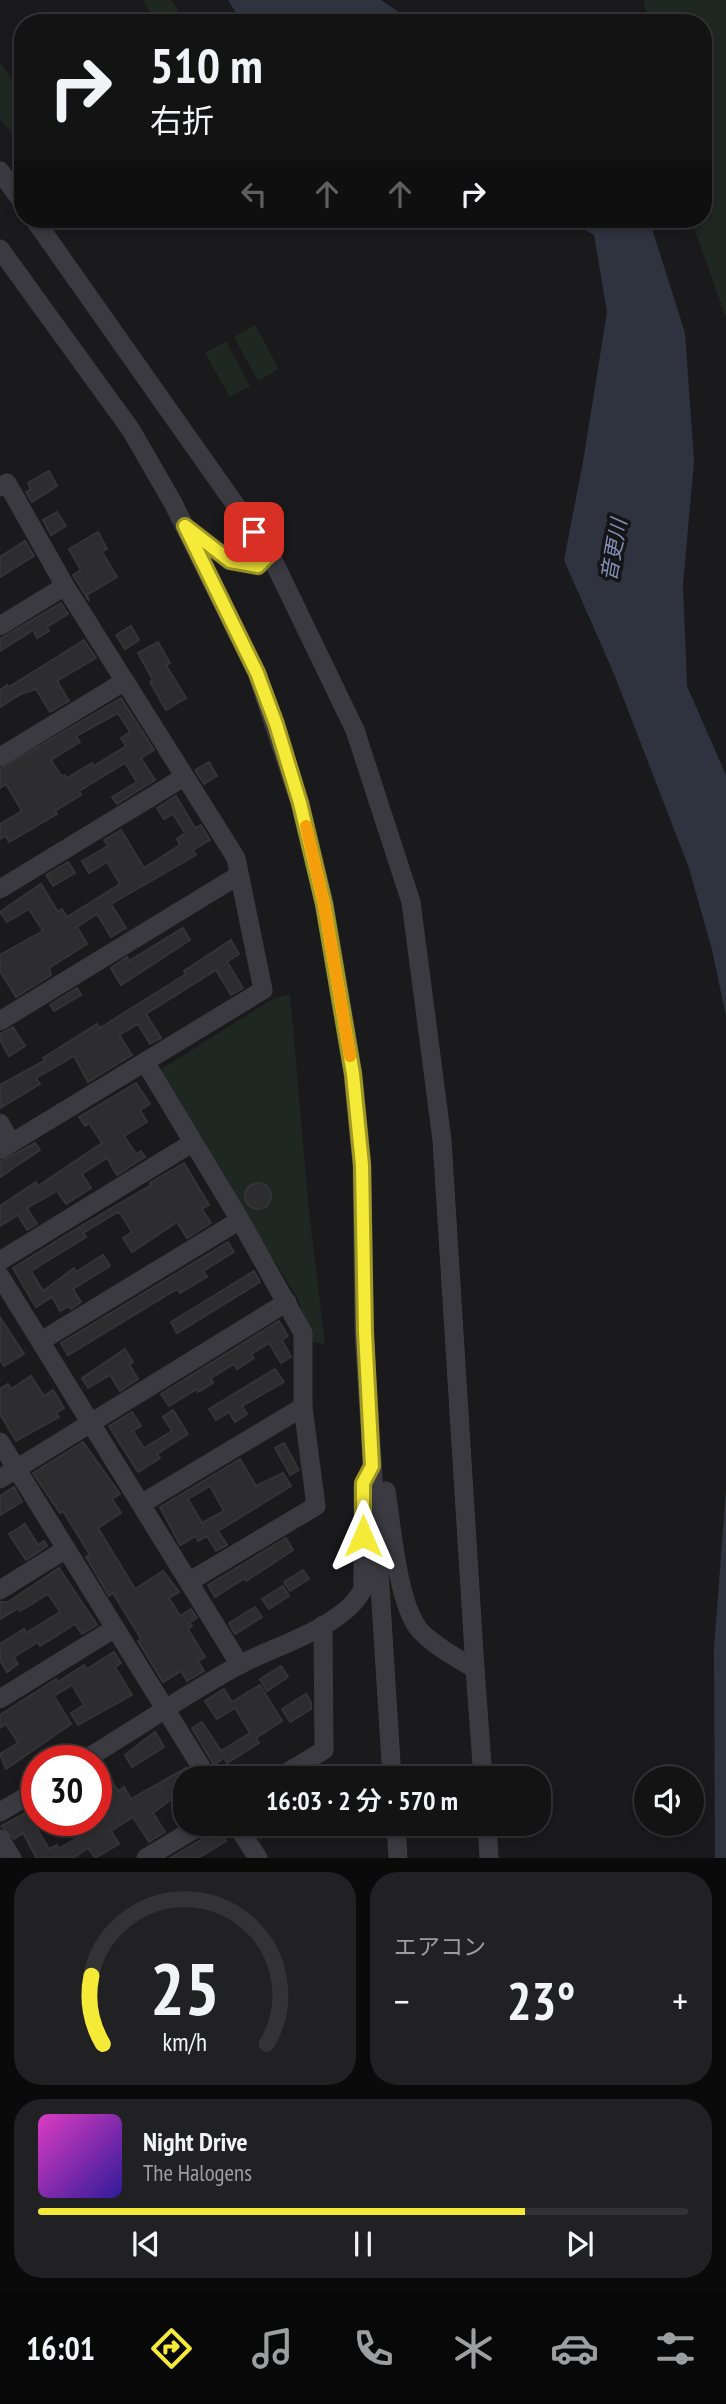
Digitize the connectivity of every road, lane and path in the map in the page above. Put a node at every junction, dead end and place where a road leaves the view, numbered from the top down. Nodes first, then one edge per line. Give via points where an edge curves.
1 (0, 171) edge
2 (14, 190) edge
3 (40, 228) edge
4 (0, 249) edge
5 (0, 487) edge
6 (185, 526) junction
7 (270, 554) junction
8 (65, 586) junction
9 (0, 626) edge
10 (125, 681) junction
11 (0, 757) edge
12 (184, 778) junction
13 (239, 875) junction
14 (0, 889) edge
15 (0, 1021) edge
16 (145, 1062) junction
17 (0, 1123) edge
18 (192, 1143) junction
19 (6, 1146) edge
20 (240, 1220) junction
21 (0, 1261) edge
22 (0, 1276) edge
23 (287, 1302) junction
24 (41, 1341) junction
25 (303, 1406) junction
26 (90, 1423) junction
27 (0, 1442) edge
28 (372, 1466) junction
29 (8, 1474) edge
30 (141, 1504) junction
31 (66, 1549) junction
32 (190, 1581) junction
33 (0, 1590) edge
34 (323, 1625) junction
35 (115, 1629) junction
36 (240, 1665) junction
37 (475, 1669) junction
38 (0, 1699) edge
39 (166, 1710) junction
40 (109, 1745) edge
41 (201, 1766) edge
42 (298, 1766) edge
43 (391, 1766) edge
44 (482, 1766) edge
45 (21, 1800) edge
46 (0, 1812) edge
47 (183, 1836) edge
48 (244, 1836) edge
49 (397, 1836) edge
50 (487, 1836) edge
51 (0, 1839) edge
52 (12, 1858) edge
53 (146, 1858) edge
54 (258, 1858) edge
55 (398, 1858) edge
56 (489, 1858) edge

1 - 2 street
3 - 7 street
4 - 6 street via 131,430
5 - 8 street via 7,483
6 - 7 street via 230,561 258,566
6 - 28 street via 257,673 276,724 324,904 353,1074 362,1165
7 - 37 street via 355,730 411,902 442,1140
8 - 9 street
8 - 10 street
10 - 11 street
10 - 12 street
12 - 13 street via 236,858
12 - 14 street
13 - 15 street
13 - 16 street via 263,989
16 - 18 street
16 - 19 street
17 - 19 street
18 - 20 street
18 - 21 street
20 - 23 street
20 - 24 street
22 - 24 street
23 - 25 street via 303,1333
23 - 26 street
24 - 26 street
25 - 30 street
25 - 32 street via 316,1506
26 - 29 street
26 - 30 street
27 - 29 street
28 - 34 street via 363,1483 363,1589 357,1601
28 - 37 street via 386,1488 411,1615 419,1630
28 - 43 street
29 - 31 street
30 - 32 street
31 - 33 street
31 - 35 street
32 - 36 street
34 - 36 street
34 - 42 street via 324,1750
35 - 38 street
35 - 39 street
36 - 39 street
37 - 44 street
39 - 40 street
39 - 41 street
45 - 46 street
47 - 53 street
48 - 54 street
49 - 55 street
50 - 56 street
51 - 52 street

